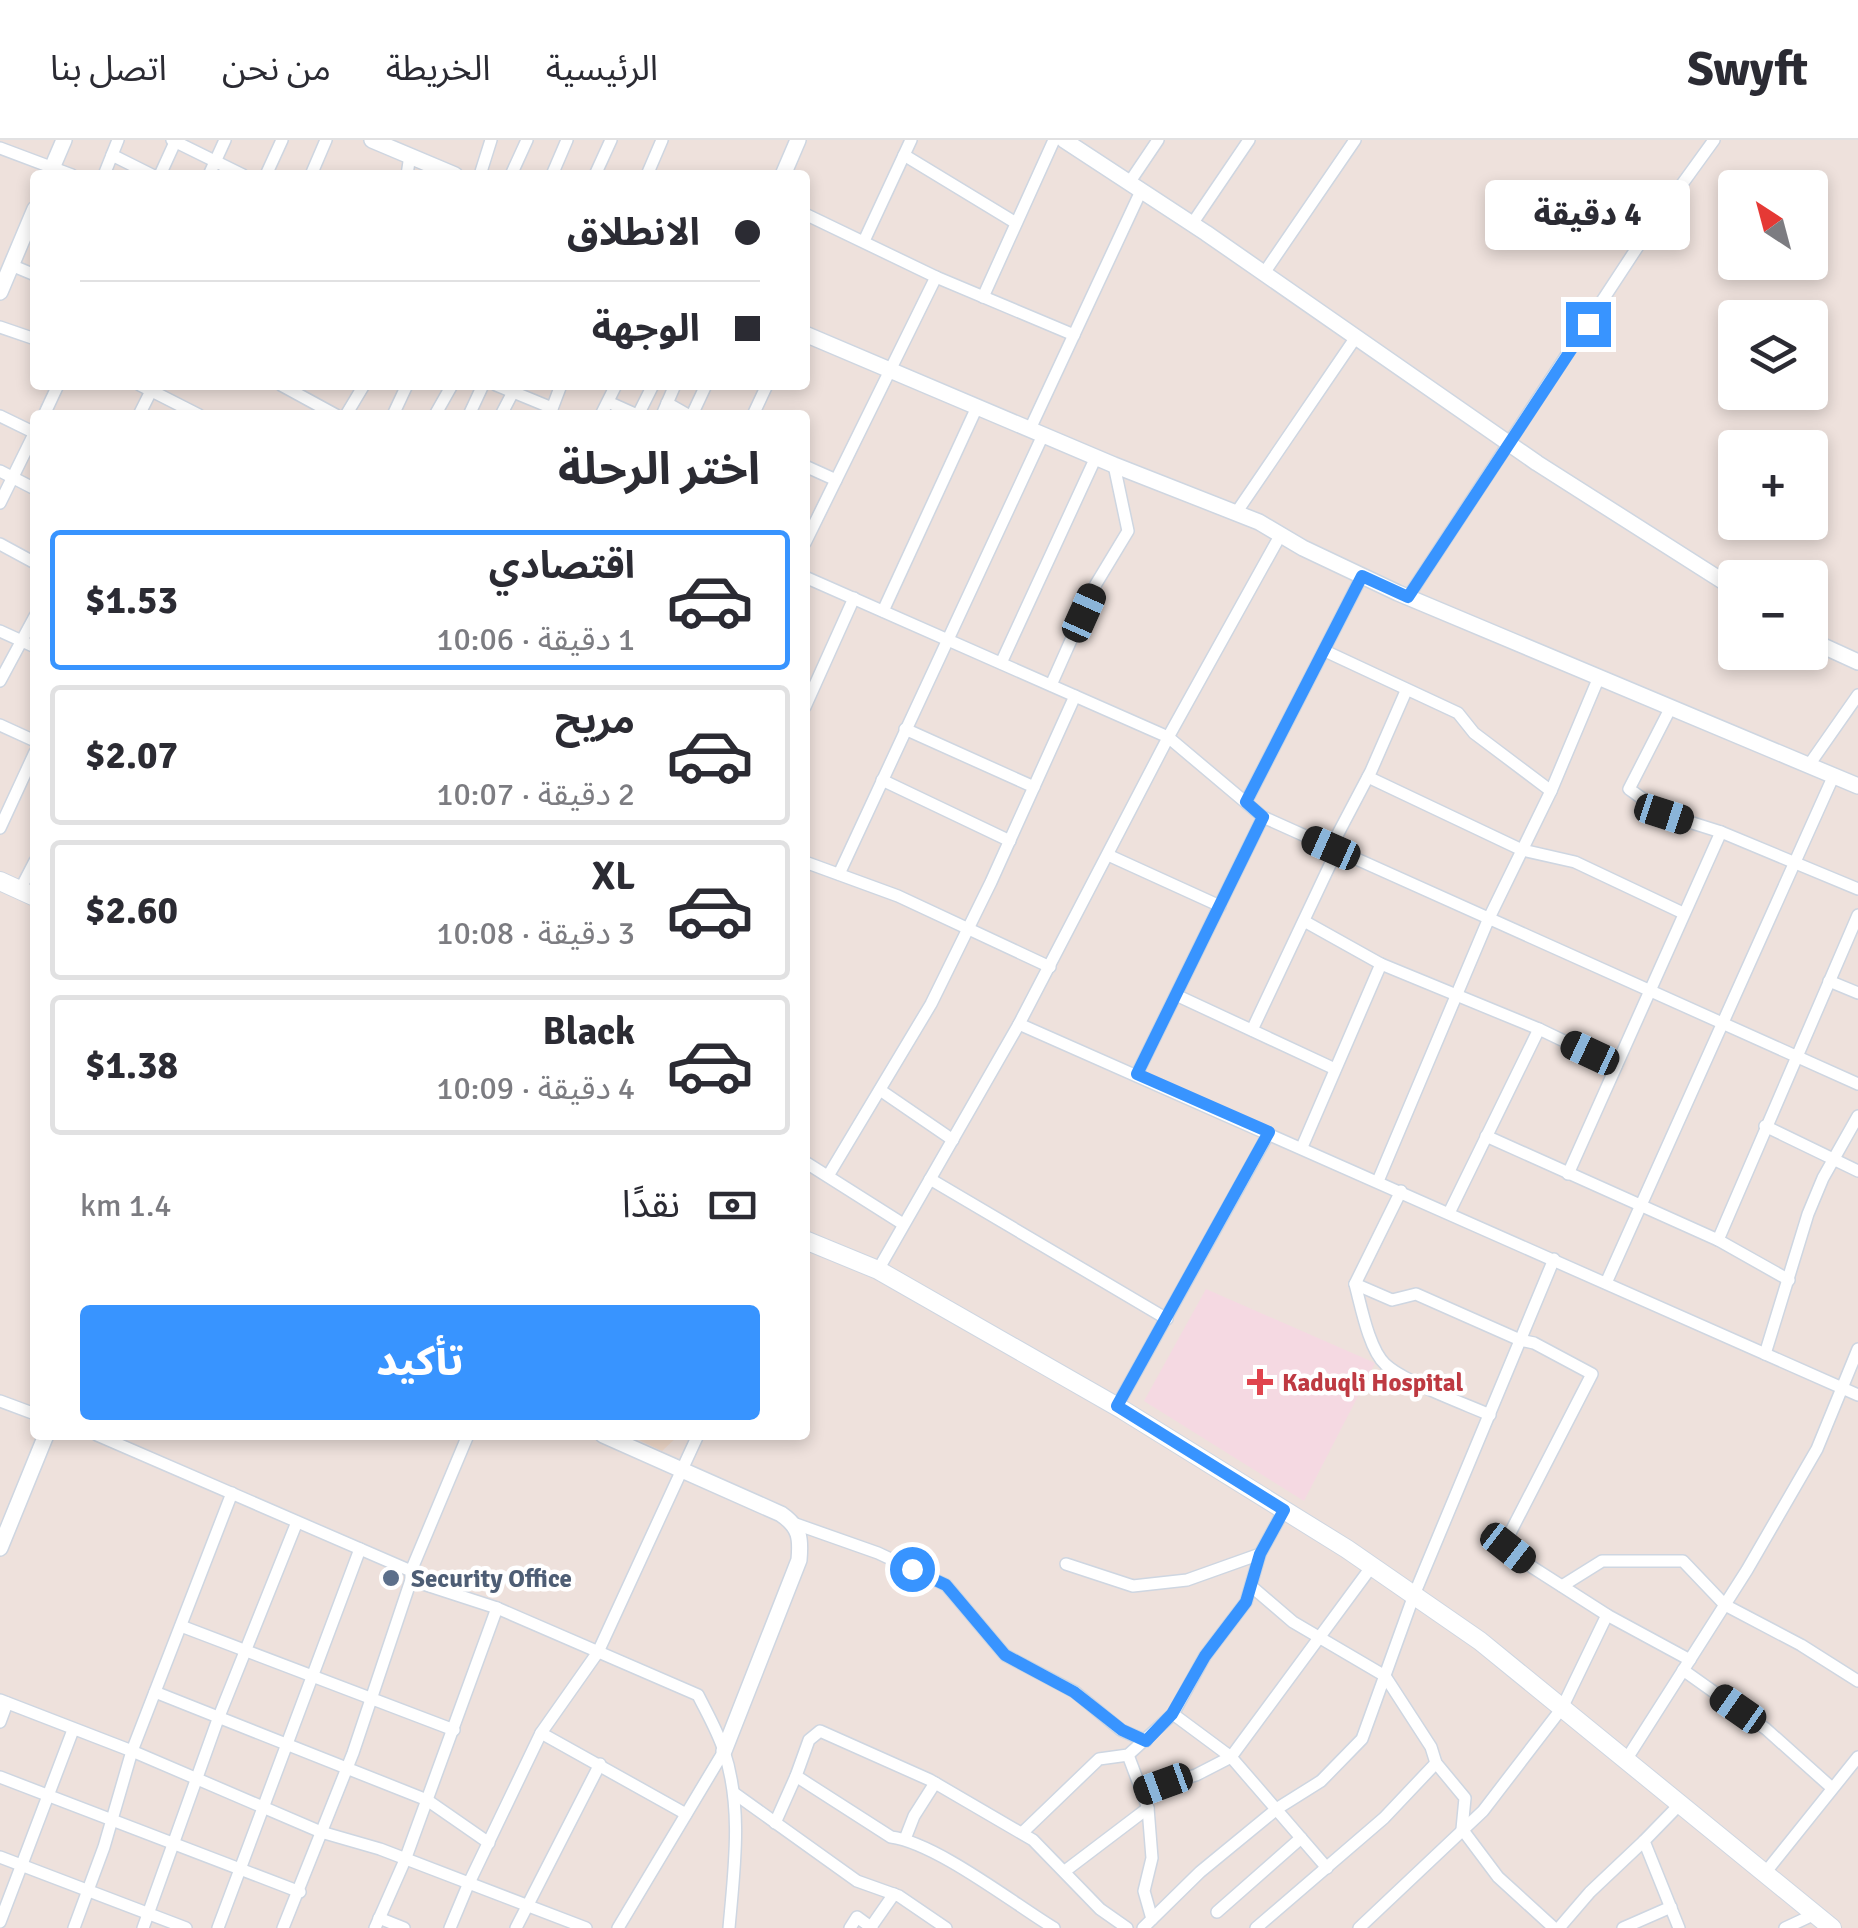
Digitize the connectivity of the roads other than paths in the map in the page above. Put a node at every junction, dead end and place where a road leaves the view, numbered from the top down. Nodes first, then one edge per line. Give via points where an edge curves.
1 (64, 140) edge
2 (118, 140) edge
3 (225, 140) edge
4 (282, 140) edge
5 (326, 140) edge
6 (372, 140) edge
7 (490, 140) edge
8 (527, 140) edge
9 (567, 140) edge
10 (611, 140) edge
11 (662, 140) edge
12 (798, 140) edge
13 (1054, 140) edge
14 (1064, 140) edge
15 (1158, 140) edge
16 (1249, 140) edge
17 (1355, 140) edge
18 (1714, 140) edge
19 (174, 141) edge
20 (906, 145) edge
21 (0, 148) edge
22 (402, 148) edge
23 (112, 155) junction
24 (215, 162) junction
25 (51, 170) edge
26 (106, 170) edge
27 (142, 170) edge
28 (162, 170) edge
29 (211, 170) edge
30 (232, 170) edge
31 (268, 170) edge
32 (313, 170) edge
33 (445, 170) edge
34 (481, 170) edge
35 (513, 170) edge
36 (554, 170) edge
37 (597, 170) edge
38 (649, 170) edge
39 (785, 170) edge
40 (1135, 187) junction
41 (810, 216) edge
42 (30, 220) edge
43 (1016, 223) junction
44 (1192, 224) junction
45 (864, 241) junction
46 (11, 265) junction
47 (30, 273) edge
48 (1264, 273) junction
49 (936, 277) junction
50 (0, 292) edge
51 (983, 296) junction
52 (0, 326) edge
53 (1074, 335) junction
54 (810, 336) edge
55 (1356, 337) junction
56 (30, 338) edge
57 (890, 369) junction
58 (153, 390) edge
59 (290, 390) edge
60 (508, 390) edge
61 (614, 390) edge
62 (513, 392) junction
63 (608, 402) junction
64 (977, 407) junction
65 (189, 410) edge
66 (327, 410) edge
67 (503, 410) edge
68 (546, 410) edge
69 (604, 410) edge
70 (626, 410) edge
71 (0, 416) edge
72 (30, 431) edge
73 (1037, 432) junction
74 (30, 443) edge
75 (1509, 444) junction
76 (1096, 457) junction
77 (1114, 464) junction
78 (810, 468) edge
79 (0, 471) edge
80 (13, 476) junction
81 (836, 480) junction
82 (30, 486) edge
83 (0, 502) edge
84 (1236, 512) junction
85 (810, 533) edge
86 (1281, 534) junction
87 (0, 544) edge
88 (30, 559) edge
89 (1362, 576) junction
90 (810, 578) edge
91 (1718, 579) edge
92 (1408, 597) junction
93 (854, 598) junction
94 (883, 611) junction
95 (30, 626) edge
96 (0, 632) edge
97 (946, 639) junction
98 (22, 642) junction
99 (30, 646) edge
100 (1828, 648) edge
101 (1325, 651) junction
102 (1858, 662) edge
103 (1000, 663) junction
104 (1600, 677) junction
105 (0, 681) edge
106 (1052, 686) junction
107 (1406, 691) junction
108 (1858, 694) edge
109 (1075, 696) junction
110 (810, 697) edge
111 (1671, 707) junction
112 (0, 724) edge
113 (905, 730) junction
114 (1168, 737) junction
115 (30, 739) edge
116 (30, 763) edge
117 (1809, 765) junction
118 (1834, 775) junction
119 (1368, 777) junction
120 (882, 780) junction
121 (1858, 786) edge
122 (1034, 788) junction
123 (1550, 791) junction
124 (1246, 802) junction
125 (1263, 817) junction
126 (0, 828) edge
127 (1721, 832) junction
128 (1010, 841) junction
129 (1334, 849) junction
130 (1522, 850) junction
131 (1108, 855) junction
132 (1793, 862) junction
133 (810, 864) edge
134 (839, 874) junction
135 (0, 881) edge
136 (1858, 889) edge
137 (28, 893) edge
138 (1220, 906) junction
139 (1683, 912) junction
140 (1858, 914) edge
141 (1490, 918) junction
142 (1304, 921) junction
143 (967, 928) junction
144 (1381, 964) junction
145 (1050, 966) junction
146 (1829, 981) junction
147 (1652, 990) junction
148 (1858, 993) edge
149 (1176, 994) junction
150 (1455, 996) junction
151 (1723, 1022) junction
152 (1019, 1024) junction
153 (1539, 1029) junction
154 (1252, 1030) junction
155 (1797, 1055) junction
156 (1616, 1066) junction
157 (1334, 1069) junction
158 (1137, 1074) junction
159 (1858, 1084) edge
160 (880, 1090) junction
161 (1858, 1116) edge
162 (1765, 1126) junction
163 (1269, 1132) junction
164 (1486, 1136) junction
165 (952, 1140) junction
166 (1302, 1147) junction
167 (1833, 1160) junction
168 (810, 1165) edge
169 (1858, 1171) edge
170 (1568, 1174) junction
171 (828, 1176) junction
172 (930, 1179) junction
173 (1378, 1181) junction
174 (1401, 1191) junction
175 (1640, 1207) junction
176 (1450, 1213) junction
177 (903, 1224) junction
178 (1718, 1240) junction
179 (810, 1242) edge
180 (1554, 1259) junction
181 (878, 1270) junction
182 (1789, 1280) junction
183 (1606, 1283) junction
184 (1355, 1284) junction
185 (1166, 1319) junction
186 (1520, 1340) junction
187 (1858, 1349) edge
188 (1765, 1354) junction
189 (1841, 1388) junction
190 (1858, 1395) edge
191 (0, 1401) edge
192 (1117, 1406) junction
193 (30, 1412) edge
194 (1490, 1415) junction
195 (44, 1440) edge
196 (108, 1440) edge
197 (466, 1440) edge
198 (614, 1440) edge
199 (696, 1440) edge
200 (683, 1470) junction
201 (232, 1494) junction
202 (1284, 1510) junction
203 (297, 1522) junction
204 (794, 1523) junction
205 (0, 1548) edge
206 (360, 1548) junction
207 (1260, 1554) junction
208 (1066, 1564) dead end
209 (1372, 1566) junction
210 (411, 1575) junction
211 (1250, 1586) junction
212 (1562, 1586) junction
213 (1414, 1595) junction
214 (1725, 1605) junction
215 (497, 1608) junction
216 (1607, 1615) junction
217 (181, 1626) junction
218 (1318, 1636) junction
219 (246, 1651) junction
220 (598, 1652) junction
221 (1686, 1665) junction
222 (311, 1675) junction
223 (1385, 1676) junction
224 (1858, 1681) edge
225 (155, 1692) junction
226 (370, 1700) junction
227 (4, 1702) edge
228 (1562, 1708) junction
229 (1172, 1714) junction
230 (218, 1719) junction
231 (0, 1722) edge
232 (73, 1730) junction
233 (454, 1730) junction
234 (541, 1733) junction
235 (1146, 1741) junction
236 (286, 1742) junction
237 (132, 1751) junction
238 (724, 1751) junction
239 (1128, 1755) junction
240 (1231, 1757) junction
241 (1858, 1757) edge
242 (1626, 1760) junction
243 (1436, 1763) junction
244 (600, 1764) junction
245 (346, 1768) junction
246 (796, 1776) junction
247 (0, 1777) edge
248 (198, 1779) junction
249 (935, 1782) junction
250 (1832, 1788) junction
251 (1142, 1792) junction
252 (734, 1793) junction
253 (46, 1796) junction
254 (427, 1800) junction
255 (1680, 1804) junction
256 (263, 1806) junction
257 (1148, 1808) junction
258 (1278, 1808) junction
259 (686, 1814) junction
260 (112, 1822) junction
261 (775, 1823) junction
262 (1462, 1830) junction
263 (321, 1832) junction
264 (1022, 1834) junction
265 (905, 1838) junction
266 (1302, 1838) junction
267 (1644, 1841) junction
268 (490, 1843) junction
269 (174, 1844) junction
270 (0, 1857) edge
271 (405, 1860) junction
272 (22, 1866) junction
273 (1327, 1868) junction
274 (239, 1871) junction
275 (1065, 1871) junction
276 (1764, 1873) junction
277 (468, 1885) junction
278 (87, 1892) junction
279 (300, 1892) junction
280 (894, 1894) junction
281 (526, 1906) junction
282 (1671, 1907) junction
283 (1217, 1912) dead end
284 (148, 1914) junction
285 (1815, 1914) junction
286 (0, 1922) edge
287 (377, 1923) edge
288 (1148, 1924) edge
289 (74, 1928) edge
290 (143, 1928) edge
291 (186, 1928) edge
292 (218, 1928) edge
293 (283, 1928) edge
294 (404, 1928) edge
295 (450, 1928) edge
296 (516, 1928) edge
297 (586, 1928) edge
298 (618, 1928) edge
299 (729, 1928) edge
300 (850, 1928) edge
301 (872, 1928) edge
302 (946, 1928) edge
303 (1054, 1928) edge
304 (1128, 1928) edge
305 (1256, 1928) edge
306 (1359, 1928) edge
307 (1557, 1928) edge
308 (1624, 1928) edge
309 (1679, 1928) edge
310 (1785, 1928) edge
311 (1832, 1928) edge

1 - 25 street
2 - 23 street
3 - 24 street
4 - 31 street
5 - 32 street
6 - 22 street
7 - 34 street
8 - 35 street
9 - 36 street
10 - 37 street
11 - 38 street
12 - 39 street
13 - 43 street
14 - 40 street
15 - 40 street
16 - 44 street
17 - 48 street
18 - 75 street
19 - 24 street
19 - 28 street
20 - 43 street
20 - 45 street
21 - 25 street
22 - 33 street
23 - 26 street
23 - 27 street
24 - 29 street
24 - 30 street
40 - 44 street
40 - 53 street
41 - 45 street
42 - 46 street
43 - 51 street
44 - 48 street
45 - 49 street
46 - 47 street
46 - 50 street
48 - 55 street
49 - 51 street
49 - 57 street
51 - 53 street
52 - 56 street
53 - 73 street
54 - 57 street
55 - 75 street
55 - 84 street
57 - 64 street
57 - 81 street
58 - 65 street
59 - 66 street
60 - 62 street
61 - 63 street
62 - 67 street
62 - 68 street
63 - 69 street
63 - 70 street
64 - 73 street
64 - 94 street
71 - 72 street
73 - 76 street
73 - 97 street
74 - 80 street
75 - 91 street
75 - 92 street
76 - 77 street
76 - 103 street
77 - 84 street
77 - 106 street via 1128,532 1096,584
78 - 81 street
79 - 80 street
80 - 82 street
80 - 83 street
81 - 85 street
84 - 86 street
86 - 89 street
86 - 114 street
87 - 88 street
89 - 92 street
89 - 101 street
90 - 93 street
92 - 104 street
93 - 94 street
93 - 110 street
94 - 97 street
95 - 98 street
96 - 98 street
97 - 103 street
97 - 113 street
98 - 99 street
98 - 105 street
100 - 102 street
101 - 107 street
101 - 124 street
103 - 106 street
104 - 111 street
104 - 123 street
106 - 109 street
107 - 119 street
107 - 123 street via 1458,713
108 - 117 street
109 - 114 street
109 - 122 street
111 - 117 street
111 - 127 street via 1629,789 1664,814
112 - 115 street
113 - 120 street
113 - 122 street
114 - 124 street
114 - 131 street
116 - 126 street
117 - 118 street
118 - 121 street
118 - 132 street
119 - 129 street
119 - 130 street
120 - 128 street
120 - 134 street
122 - 128 street
123 - 130 street
124 - 125 street
125 - 129 street
125 - 138 street
127 - 132 street
127 - 139 street
128 - 143 street
129 - 141 street
129 - 142 street
130 - 139 street via 1575,862
130 - 141 street
131 - 138 street
131 - 145 street
132 - 136 street
132 - 151 street
133 - 134 street
134 - 143 street
135 - 137 main road
138 - 149 street
139 - 147 street
140 - 146 street
141 - 147 street
141 - 150 street
142 - 144 street
142 - 154 street
143 - 145 street
143 - 160 street
144 - 150 street
144 - 157 street
145 - 152 street
146 - 148 street
146 - 155 street
147 - 151 street
147 - 156 street
149 - 154 street
149 - 158 street
150 - 153 street
150 - 173 street
151 - 155 street
151 - 175 street
152 - 158 street
152 - 165 street
153 - 156 street
153 - 164 street
154 - 157 street
155 - 159 street
155 - 162 street
156 - 170 street
157 - 166 street
158 - 163 street
160 - 165 street
160 - 171 street
161 - 167 street
162 - 167 street
162 - 178 street
163 - 166 street
163 - 185 street
164 - 170 street
164 - 176 street
165 - 172 street
166 - 173 street
167 - 169 street
167 - 182 street
168 - 171 street
170 - 175 street
171 - 177 street
172 - 177 street
172 - 185 street
173 - 174 street
174 - 176 street
174 - 184 street
175 - 178 street
175 - 183 street
176 - 180 street
177 - 181 street
178 - 182 street
179 - 181 main road
180 - 183 street
180 - 186 street
181 - 192 main road
182 - 188 street
183 - 188 street
184 - 186 street via 1392,1300 1416,1294
184 - 194 street via 1384,1364
185 - 192 street
186 - 194 street
186 - 212 street via 1592,1374 1508,1537 1508,1548
187 - 189 street
188 - 189 street
189 - 190 street
189 - 214 street via 1817,1449
191 - 193 street
192 - 202 main road
194 - 213 street
195 - 205 street
196 - 201 street
197 - 210 street
198 - 200 street
199 - 200 street
200 - 204 street
200 - 220 street
201 - 203 street
201 - 217 street
202 - 207 street
202 - 209 main road
203 - 206 street
203 - 219 street
204 - 235 street via 946,1585 1005,1655
204 - 238 street via 799,1560
206 - 210 street
206 - 222 street
207 - 208 street via 1187,1580 1133,1586
207 - 211 street
209 - 213 main road
209 - 218 street
210 - 215 street
210 - 226 street
211 - 218 street
211 - 229 street
212 - 214 street via 1602,1562 1683,1561
212 - 216 street
213 - 223 street
213 - 228 main road
214 - 221 street
214 - 224 street
215 - 220 street
215 - 233 street
216 - 221 street
216 - 228 street
217 - 219 street
217 - 225 street
218 - 223 street
218 - 240 street
219 - 222 street
219 - 230 street
220 - 234 street
220 - 238 street via 698,1695
221 - 242 street
221 - 250 street
222 - 226 street
222 - 236 street
223 - 243 street
223 - 258 street via 1362,1738 1321,1781
225 - 230 street
225 - 237 street
226 - 233 street
226 - 245 street
227 - 231 street
227 - 232 street
228 - 242 main road
228 - 262 street
229 - 235 street
229 - 240 street
230 - 236 street
230 - 248 street
232 - 237 street
232 - 253 street
233 - 254 street
234 - 244 street
234 - 268 street
235 - 239 street
236 - 245 street
236 - 256 street
237 - 248 street
237 - 260 street
238 - 252 street
238 - 259 street
239 - 251 street
239 - 264 street via 1098,1759
240 - 251 street
240 - 258 street
241 - 250 street
242 - 255 main road
243 - 262 street via 1465,1798
243 - 273 street
244 - 259 street
244 - 281 street
245 - 254 street
245 - 263 street
246 - 249 street via 809,1740 820,1730
246 - 261 street
246 - 265 street via 891,1837
247 - 253 street
248 - 256 street
248 - 269 street
249 - 264 street
249 - 265 street
250 - 276 street
251 - 257 street
252 - 261 street
252 - 299 street
253 - 260 street
253 - 272 street
254 - 268 street
254 - 271 street
255 - 267 street
255 - 276 main road
256 - 263 street
256 - 274 street
257 - 275 street
257 - 288 street
258 - 266 street
258 - 288 street
259 - 298 street
260 - 269 street
260 - 278 street
261 - 280 street via 857,1880
262 - 306 street
262 - 307 street via 1498,1877
263 - 271 street
263 - 279 street
264 - 275 street
265 - 303 street
266 - 273 street
266 - 283 street
267 - 282 street
267 - 307 street
268 - 277 street
269 - 274 street
269 - 284 street
270 - 272 street
271 - 277 street
271 - 287 street
272 - 278 street
272 - 286 street
273 - 305 street
274 - 279 street
274 - 292 street
275 - 304 street
276 - 285 main road
277 - 281 street
277 - 295 street
278 - 284 street
278 - 289 street
279 - 293 street
280 - 301 street
280 - 302 street
281 - 296 street
281 - 297 street
282 - 308 street
282 - 309 street
284 - 290 street
284 - 291 street
285 - 310 street
285 - 311 main road
287 - 294 street
300 - 301 street via 858,1918

